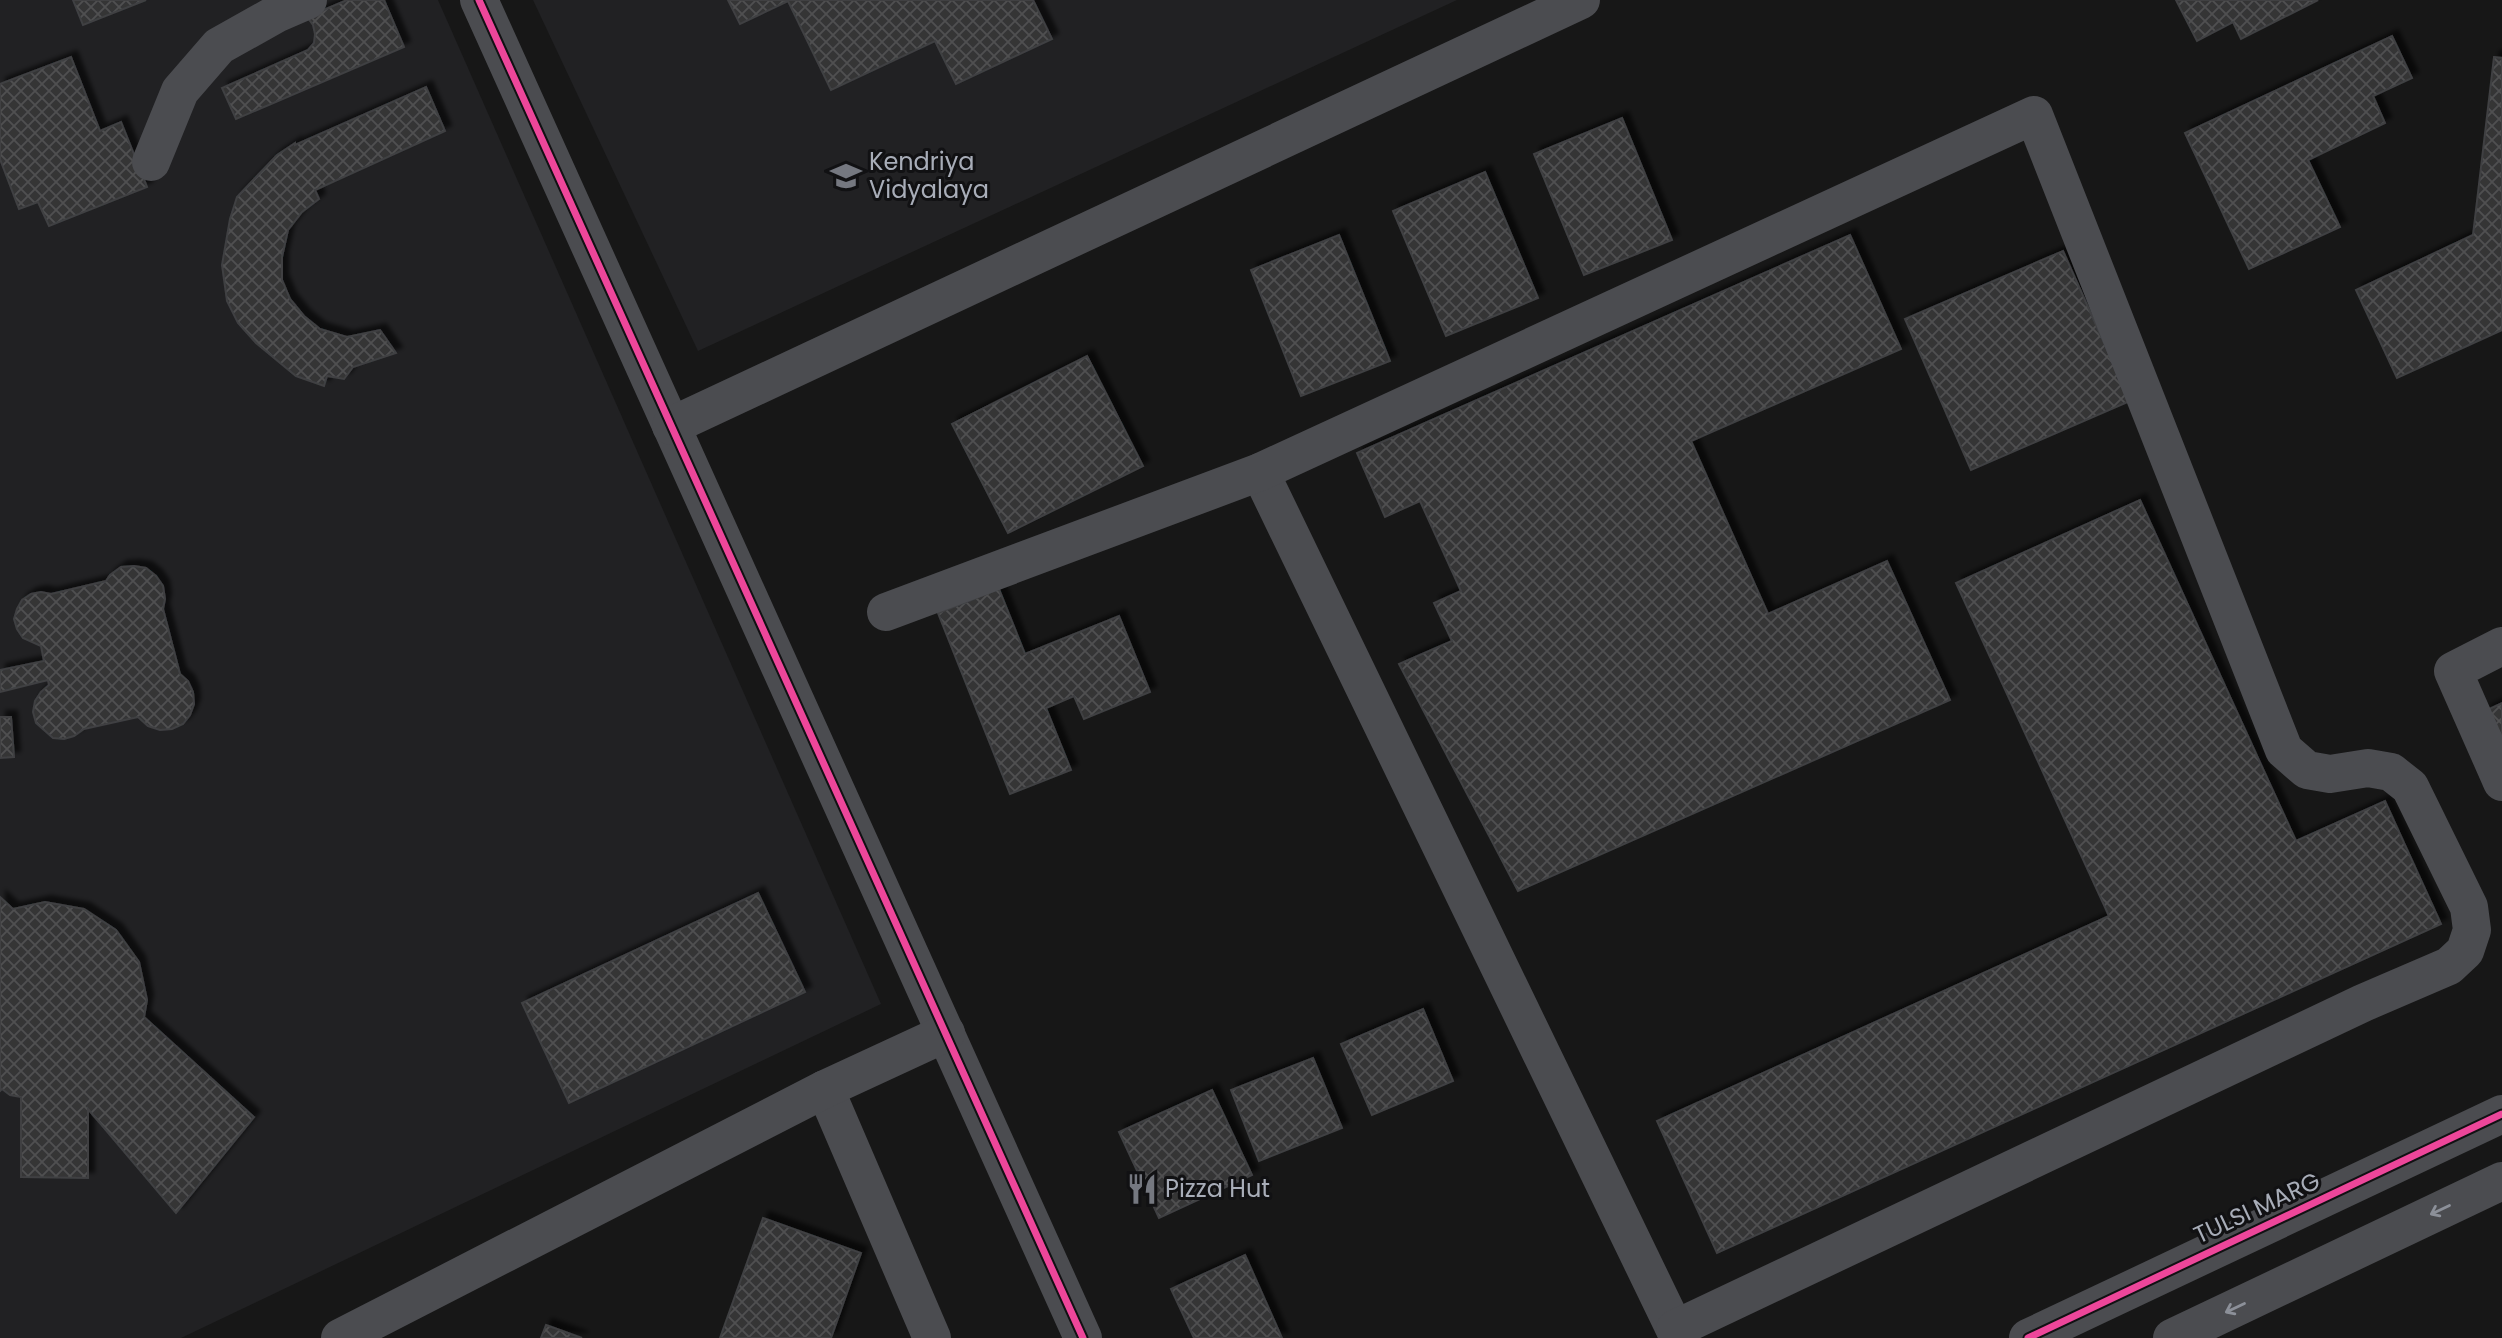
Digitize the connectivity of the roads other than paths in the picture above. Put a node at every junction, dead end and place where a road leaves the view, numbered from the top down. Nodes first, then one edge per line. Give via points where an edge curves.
1 (308, 0) edge
2 (479, 0) edge
3 (1581, 0) edge
4 (151, 162) dead end
5 (671, 426) junction
6 (1259, 471) junction
7 (886, 612) dead end
8 (2502, 646) edge
9 (2502, 782) edge
10 (946, 1033) junction
11 (825, 1089) junction
12 (2502, 1114) edge
13 (2502, 1181) edge
14 (1677, 1334) edge
15 (2043, 1335) edge
16 (341, 1338) edge
17 (932, 1338) edge
18 (1083, 1338) edge
19 (2172, 1338) edge

1 - 4 street via 219,46 180,91
2 - 5 street
3 - 5 street
5 - 10 street
6 - 7 street
6 - 14 street
6 - 14 street via 2034,116 2284,750 2307,770 2330,774 2368,768 2391,772 2410,787 2469,907 2472,930 2465,951 2449,966 2363,1003
8 - 9 street via 2453,671
10 - 11 street
10 - 18 street
11 - 16 street
11 - 17 street
12 - 15 street, TULSI MARG
13 -> 19 street

